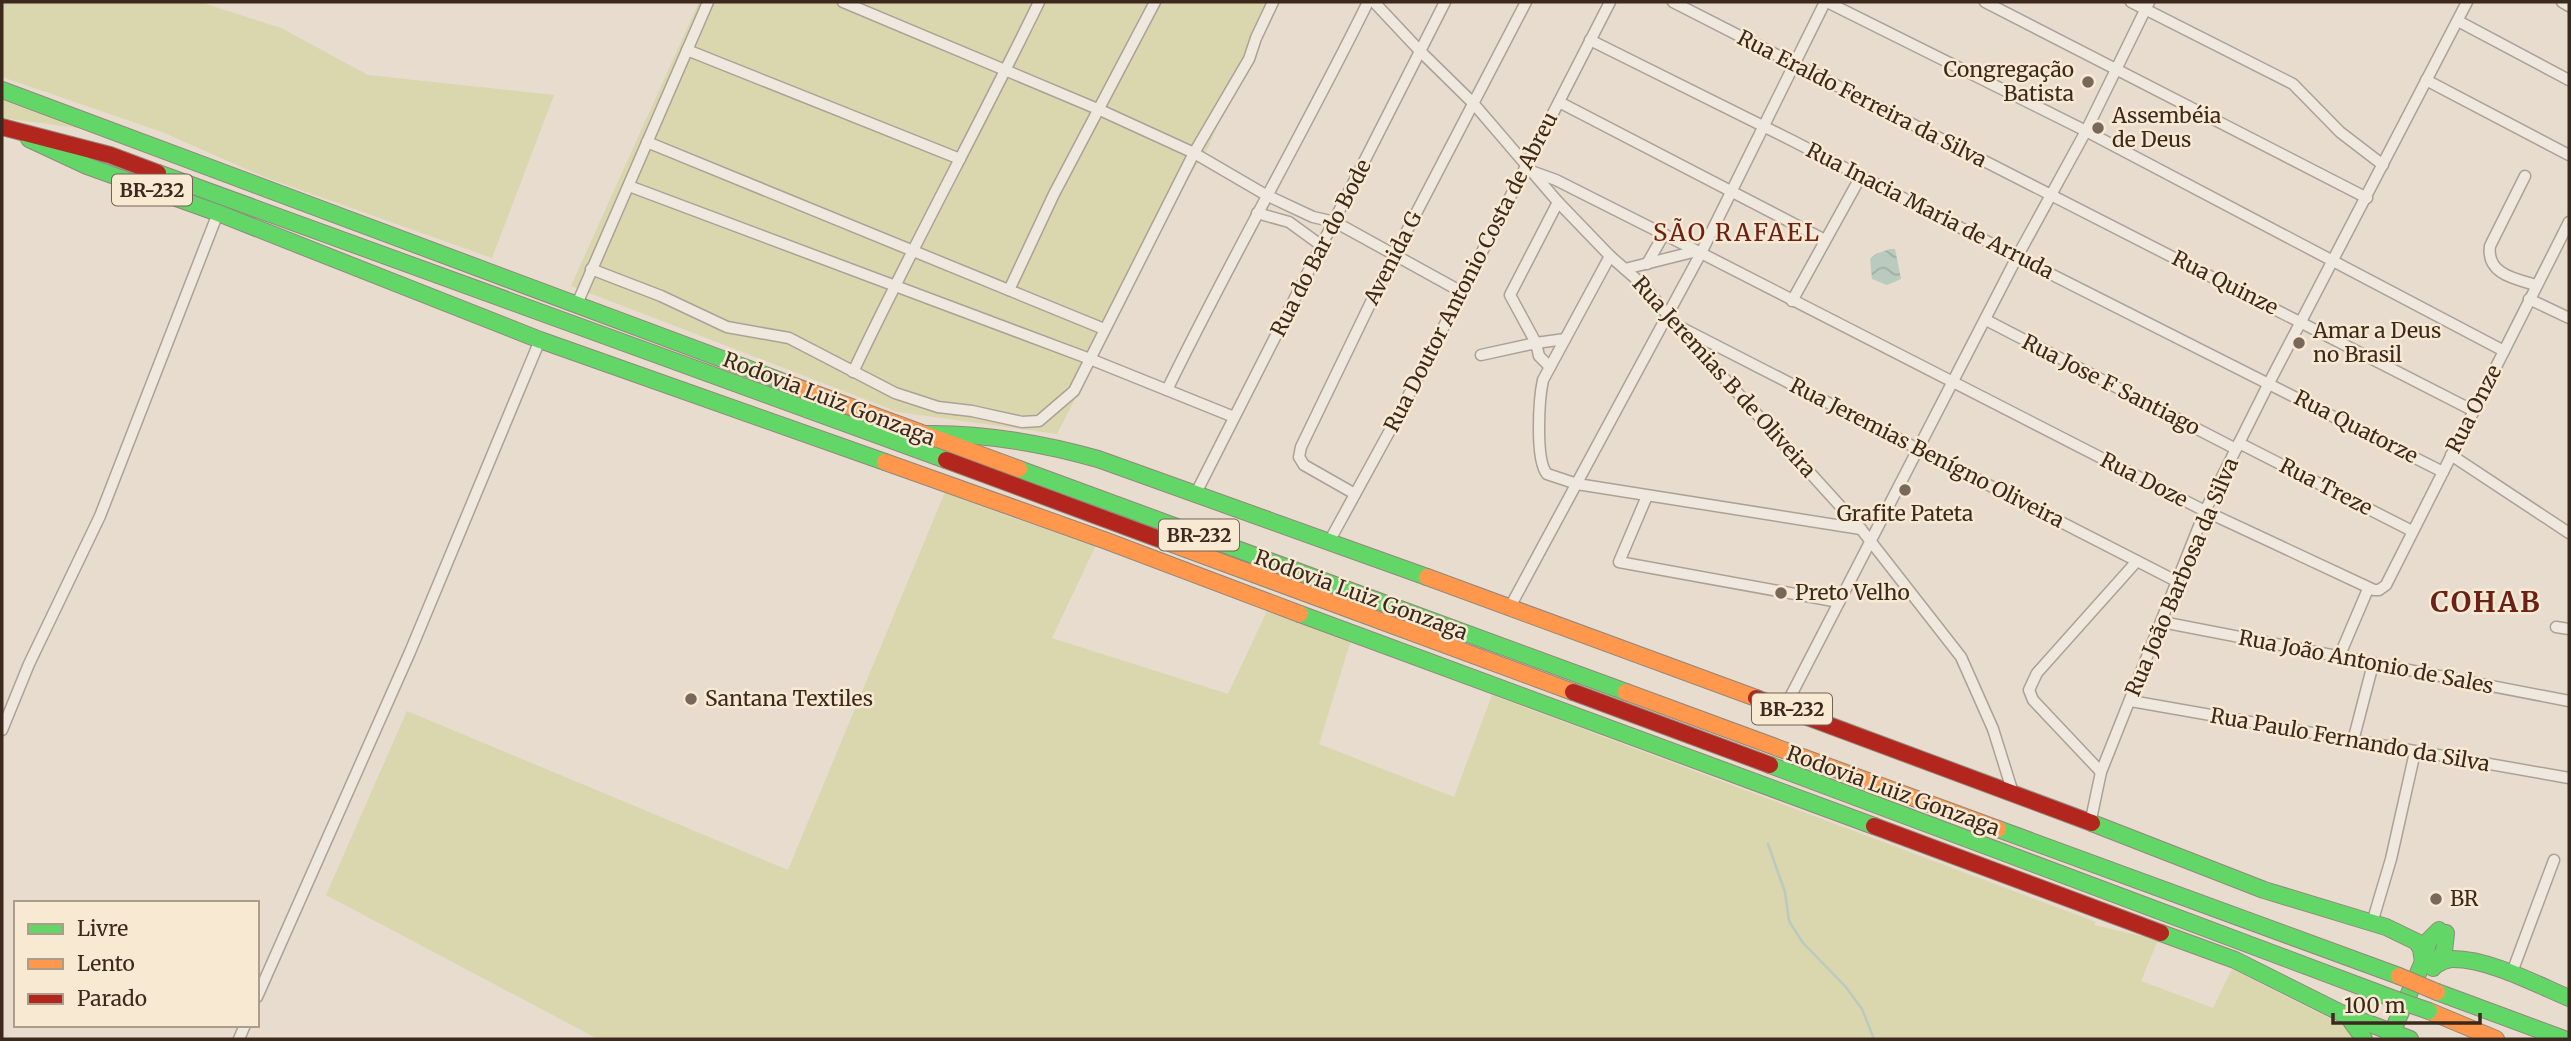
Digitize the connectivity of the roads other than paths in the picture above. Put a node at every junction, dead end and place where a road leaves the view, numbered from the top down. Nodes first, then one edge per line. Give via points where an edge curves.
1 (708, 2) edge
2 (843, 2) edge
3 (1039, 2) edge
4 (1155, 2) edge
5 (1273, 2) edge
6 (1371, 2) edge
7 (1445, 2) edge
8 (1526, 2) edge
9 (1610, 2) edge
10 (1673, 2) edge
11 (1826, 2) edge
12 (1985, 2) edge
13 (2131, 2) edge
14 (2467, 2) edge
15 (2562, 2) edge
16 (2147, 6) edge
17 (2569, 6) edge
18 (2458, 21) junction
19 (1590, 40) junction
20 (687, 50) junction
21 (1420, 51) junction
22 (1794, 63) junction
23 (2116, 68) junction
24 (1006, 69) junction
25 (2426, 80) junction
26 (2569, 80) edge
27 (2, 90) edge
28 (1559, 102) junction
29 (1474, 103) junction
30 (1100, 110) junction
31 (1763, 127) junction
32 (4, 128) edge
33 (2086, 131) junction
34 (647, 142) junction
35 (1194, 153) junction
36 (2569, 155) edge
37 (960, 159) junction
38 (2383, 164) junction
39 (1528, 168) junction
40 (1861, 176) junction
41 (2525, 176) dead end
42 (629, 186) junction
43 (1731, 191) junction
44 (1266, 195) junction
45 (2050, 195) junction
46 (2367, 198) junction
47 (1558, 202) junction
48 (218, 213) junction
49 (1257, 213) junction
50 (1335, 222) junction
51 (2569, 222) edge
52 (1664, 234) junction
53 (1825, 240) junction
54 (1322, 246) junction
55 (912, 250) junction
56 (1699, 252) junction
57 (1395, 255) junction
58 (1610, 256) junction
59 (2017, 257) junction
60 (2334, 260) junction
61 (1647, 264) junction
62 (591, 269) junction
63 (1625, 269) junction
64 (894, 285) junction
65 (2536, 285) junction
66 (1009, 290) junction
67 (1460, 291) junction
68 (2529, 299) junction
69 (1793, 301) junction
70 (577, 304) junction
71 (1669, 314) junction
72 (2569, 318) edge
73 (1986, 320) junction
74 (2301, 322) junction
75 (1676, 325) junction
76 (1104, 329) junction
77 (1565, 339) junction
78 (540, 340) junction
79 (1536, 344) junction
80 (2504, 351) junction
81 (1481, 355) dead end
82 (1090, 359) junction
83 (1550, 368) junction
84 (853, 372) junction
85 (1953, 383) junction
86 (2269, 383) junction
87 (1167, 390) junction
88 (2474, 411) junction
89 (1234, 417) junction
90 (922, 434) junction
91 (2237, 446) junction
92 (1920, 449) junction
93 (2451, 455) junction
94 (2443, 472) junction
95 (1577, 484) junction
96 (1196, 493) junction
97 (1355, 494) junction
98 (1647, 496) junction
99 (2206, 511) junction
100 (1861, 529) junction
101 (2412, 531) junction
102 (2569, 533) edge
103 (1330, 540) junction
104 (1871, 541) junction
105 (2137, 561) junction
106 (2178, 582) junction
107 (2371, 589) junction
108 (1839, 601) junction
109 (1510, 607) junction
110 (2162, 622) junction
111 (2556, 627) dead end
112 (2569, 629) edge
113 (2339, 657) junction
114 (2373, 664) junction
115 (2131, 701) junction
116 (2569, 701) edge
117 (1786, 707) junction
118 (2, 730) edge
119 (2353, 741) junction
120 (2415, 752) junction
121 (2101, 772) junction
122 (2569, 778) edge
123 (2013, 793) junction
124 (2090, 824) junction
125 (2554, 860) dead end
126 (2379, 925) junction
127 (2442, 932) junction
128 (2428, 965) junction
129 (2486, 967) junction
130 (2511, 975) junction
131 (259, 992) edge
132 (2569, 998) edge
133 (2399, 1008) junction
134 (2346, 1017) junction
135 (2400, 1038) edge
136 (2364, 1039) edge
137 (2374, 1039) edge
138 (2496, 1039) edge
139 (2564, 1039) edge

1 - 20 street
2 - 24 street
3 - 24 street
4 - 30 street
5 - 35 street via 1245,67
6 - 21 street, Rua Jeremias B de Oliveira
6 - 44 street
7 - 21 street, Rua do Bar do Bode
8 - 29 street, Avenida G
9 - 19 street, Rua Doutor Antonio Costa de Abreu
10 - 22 street, Rua Eraldo Ferreira da Silva
11 - 22 street
11 - 33 street
12 - 23 street
13 - 16 street
14 - 18 street, Rua João Barbosa da Silva
15 - 17 street
16 - 23 street
16 - 38 street via 2293,84 2340,132
18 - 25 street, Rua João Barbosa da Silva
18 - 26 street
19 - 28 street, Rua Doutor Antonio Costa de Abreu
19 - 31 street, Rua Inacia Maria de Arruda
20 - 34 street
20 - 37 street
21 - 29 street, Rua Jeremias B de Oliveira
21 - 50 street, Rua do Bar do Bode
22 - 31 street
22 - 45 street, Rua Eraldo Ferreira da Silva
23 - 33 street
23 - 46 street
24 - 30 street
24 - 37 street
25 - 36 street
25 - 38 street, Rua João Barbosa da Silva
27 - 70 main road, Rodovia Luiz Gonzaga / BR-232
28 - 39 street, Rua Doutor Antonio Costa de Abreu
28 - 43 street
29 - 39 street, Rua Jeremias B de Oliveira
29 - 57 street, Avenida G
30 - 35 street
30 - 66 street
31 - 40 street, Rua Inacia Maria de Arruda
31 - 43 street
32 - 48 main road, BR-232 via 87,166
32 - 133 main road, Rodovia Luiz Gonzaga / BR-232 via 110,155 649,350 2068,875
33 - 45 street
33 - 60 street
34 - 42 street
34 - 55 street
35 - 44 street
35 - 76 street
37 - 55 street
38 - 46 street, Rua João Barbosa da Silva
39 - 47 street, Rua Jeremias B de Oliveira
39 - 52 street, Rua Doze
39 - 67 street, Rua Doutor Antonio Costa de Abreu
40 - 53 street
40 - 59 street, Rua Inacia Maria de Arruda
41 - 65 street via 2489,254 2496,269 2505,275
42 - 62 street
42 - 64 street
43 - 53 street
43 - 56 street
44 - 49 street
44 - 50 street via 1313,218
45 - 59 street
45 - 74 street, Rua Quinze
46 - 60 street, Rua João Barbosa da Silva
47 - 58 street, Rua Jeremias B de Oliveira
47 - 79 street via 1510,295
48 - 78 main road, BR-232
48 - 118 street via 100,516
49 - 54 street via 1289,222
49 - 87 street
50 - 54 street, Rua do Bar do Bode
50 - 57 street
51 - 65 street, Rua Onze
52 - 56 street, Rua Doze
52 - 61 street
53 - 69 street
54 - 89 street, Rua do Bar do Bode
55 - 64 street
55 - 66 street
56 - 61 street
56 - 69 street, Rua Doze
56 - 71 street
57 - 67 street
57 - 97 street, Avenida G via 1300,453 1304,465
58 - 63 street, Rua Jeremias B de Oliveira
58 - 77 street
59 - 73 street
59 - 86 street, Rua Inacia Maria de Arruda
60 - 74 street, Rua João Barbosa da Silva
60 - 80 street
61 - 63 street
62 - 70 street
62 - 84 street via 720,325 789,338
63 - 71 street, Rua Jeremias B de Oliveira
64 - 82 street
64 - 84 street
65 - 68 street, Rua Onze
66 - 76 street
67 - 97 street, Rua Doutor Antonio Costa de Abreu
68 - 72 street
68 - 80 street, Rua Onze
69 - 85 street, Rua Doze
70 - 90 main road, Rodovia Luiz Gonzaga / BR-232
71 - 75 street, Rua Jeremias B de Oliveira
71 - 95 street
73 - 85 street
73 - 91 street, Rua Jose F Santiago
74 - 86 street, Rua João Barbosa da Silva
74 - 88 street, Rua Quinze
75 - 92 street, Rua Jeremias Benígno Oliveira
75 - 100 street, Rua Jeremias B de Oliveira
76 - 82 street
77 - 79 street
77 - 83 street
78 - 131 street via 405,664
78 - 134 main road, BR-232 via 1104,540 2235,960
79 - 81 street
79 - 83 street
80 - 88 street, Rua Onze
82 - 84 street via 1074,391 1045,417 1029,423 938,407
82 - 87 street
83 - 95 street via 1539,400 1543,469 1553,478
85 - 92 street
85 - 99 street, Rua Doze
86 - 91 street, Rua João Barbosa da Silva
86 - 94 street, Rua Quatorze
87 - 89 street
88 - 93 street, Rua Onze
89 - 96 street, Rua do Bar do Bode
90 - 96 main road via 962,432 1032,442 1085,454
90 - 139 main road, Rodovia Luiz Gonzaga / BR-232, bridge
91 - 99 street, Rua João Barbosa da Silva
91 - 101 street, Rua Treze
92 - 104 street
92 - 105 street, Rua Jeremias Benígno Oliveira
93 - 94 street, Rua Onze
93 - 102 street
94 - 101 street, Rua Onze
95 - 98 street
95 - 109 street
96 - 103 main road, BR-232
97 - 103 street, Rua Doutor Antonio Costa de Abreu
98 - 100 street
98 - 108 street via 1619,562
99 - 106 street, Rua João Barbosa da Silva
99 - 107 street, Rua Doze
100 - 104 street, Rua Jeremias B de Oliveira
101 - 107 street, Rua Onze via 2386,585
103 - 109 main road, BR-232
104 - 108 street
104 - 123 street, Rua Jeremias B de Oliveira via 1961,657 1993,729
105 - 106 street, Rua Jeremias Benígno Oliveira
105 - 121 street via 2038,673 2029,690 2033,700
106 - 110 street, Rua João Barbosa da Silva
107 - 113 street, Rua Onze
108 - 117 street
109 - 117 main road, BR-232
110 - 113 street, Rua João Antonio de Sales
110 - 115 street, Rua João Barbosa da Silva
111 - 112 street
113 - 114 street, Rua João Antonio de Sales
114 - 116 street, Rua João Antonio de Sales
114 - 119 street
115 - 119 street, Rua Paulo Fernando da Silva
115 - 121 street, Rua João Barbosa da Silva
117 - 123 main road, BR-232
119 - 120 street, Rua Paulo Fernando da Silva
120 - 122 street, Rua Paulo Fernando da Silva
120 - 126 street
121 - 124 street, Rua João Barbosa da Silva
123 - 124 main road, BR-232
124 - 126 main road, BR-232 via 2274,894
125 - 130 street
126 - 127 main road
126 - 128 main road via 2417,942
127 - 128 main road via 2444,951
127 - 129 main road
128 - 129 main road via 2450,959
128 - 133 main road
128 - 135 main road
129 - 130 main road
130 - 132 main road
133 - 135 main road
133 - 138 main road, Rodovia Luiz Gonzaga / BR-232, bridge via 2429,1011
134 - 135 main road
134 - 136 main road
134 - 137 main road

